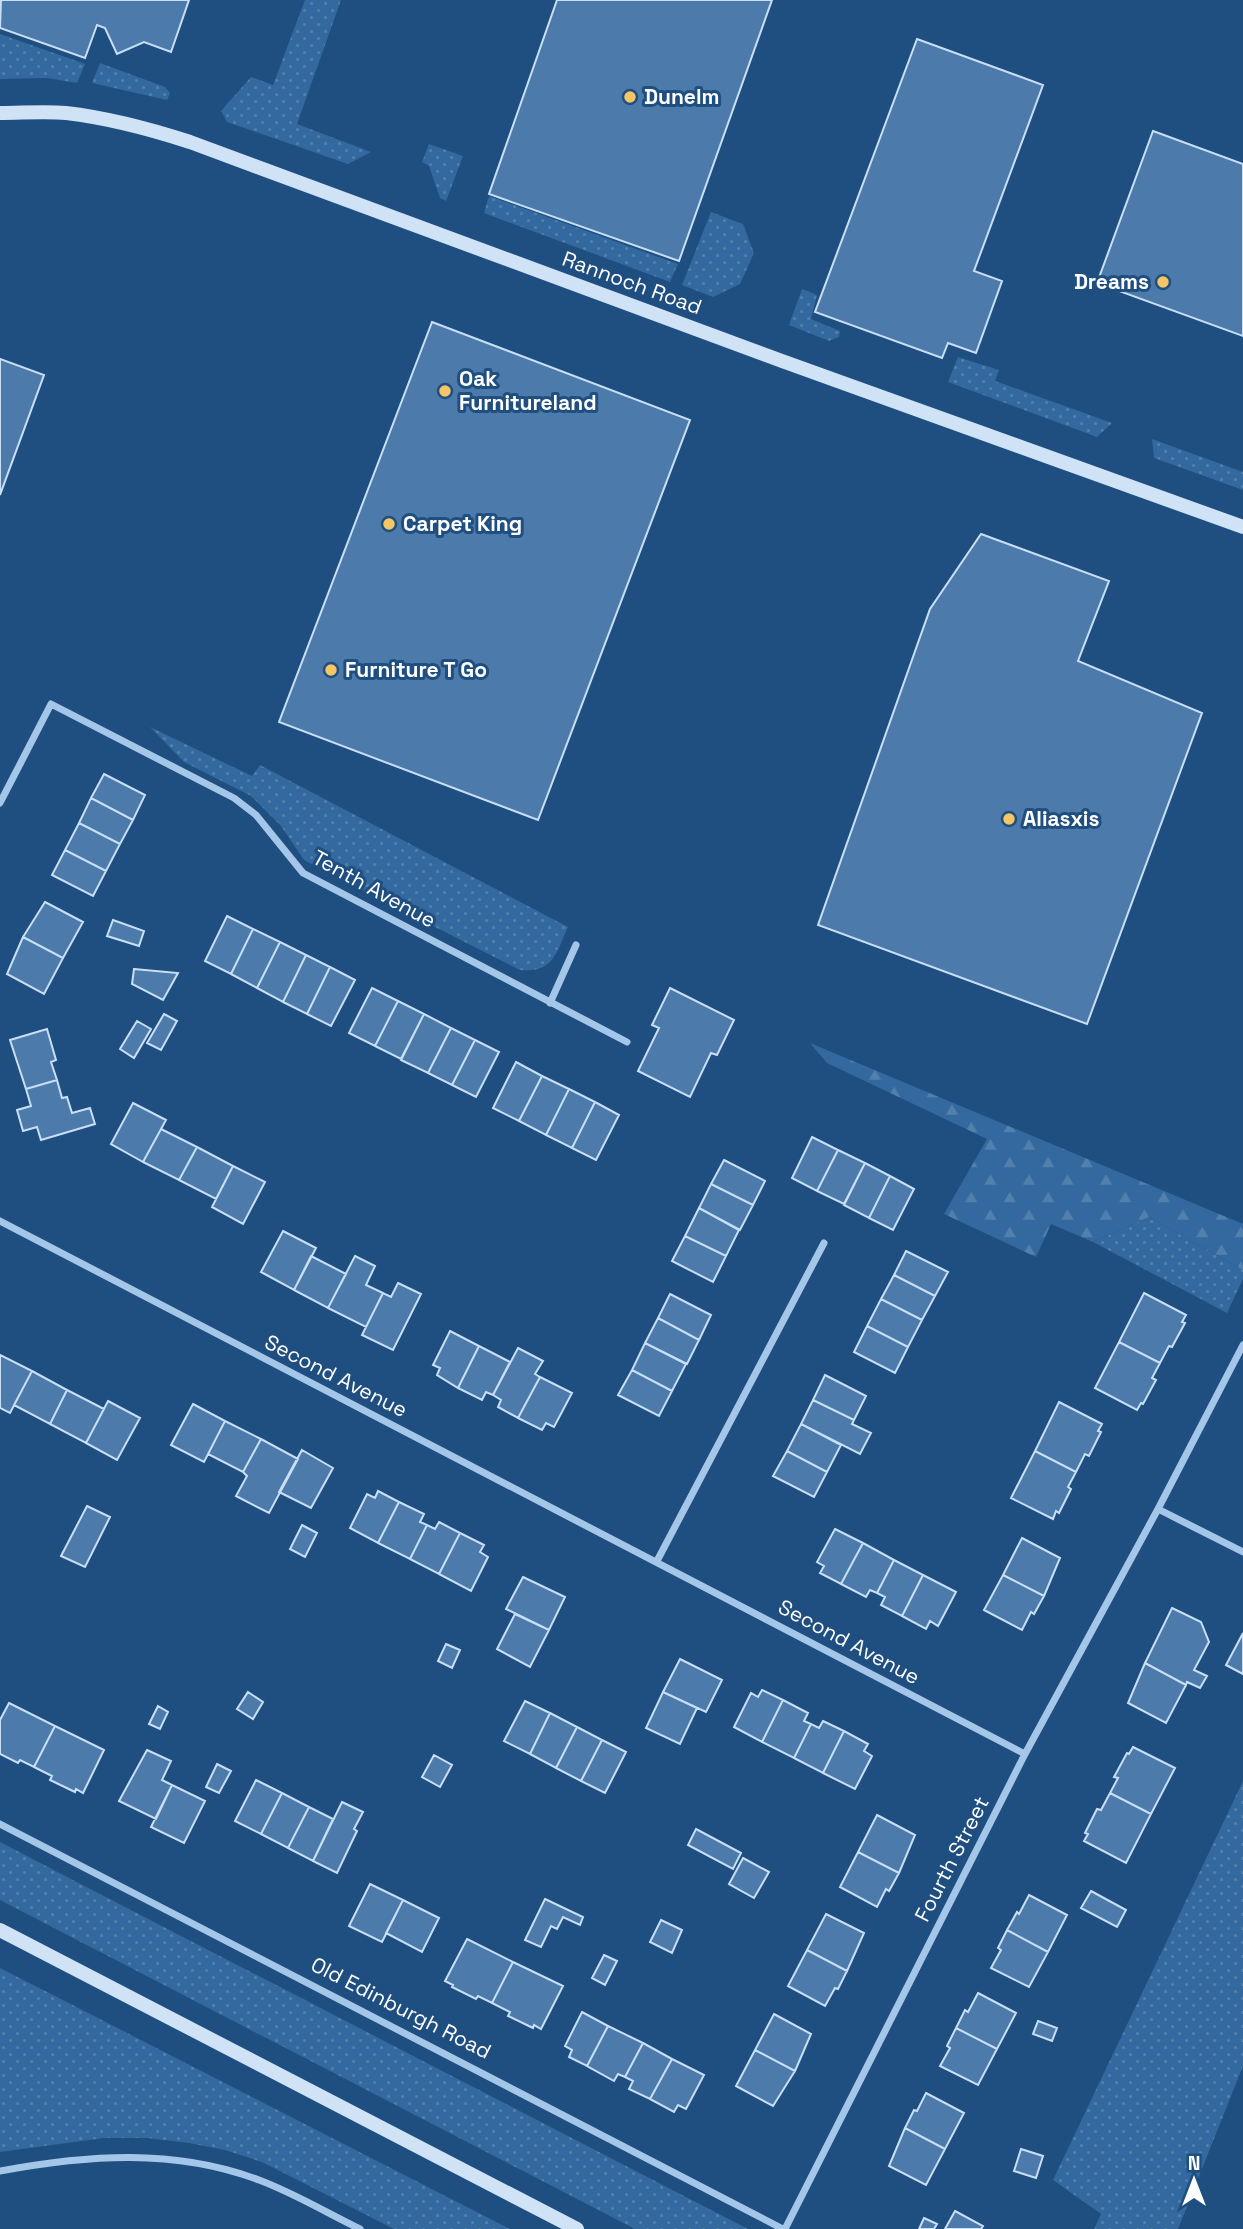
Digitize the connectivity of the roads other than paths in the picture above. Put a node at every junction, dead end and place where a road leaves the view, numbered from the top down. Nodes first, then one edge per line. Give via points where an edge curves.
1 (0, 113) edge
2 (1243, 527) edge
3 (0, 803) edge
4 (576, 945) dead end
5 (550, 1003) junction
6 (627, 1042) dead end
7 (0, 1222) edge
8 (824, 1243) dead end
9 (1243, 1345) edge
10 (1158, 1509) junction
11 (1243, 1552) edge
12 (657, 1561) junction
13 (1025, 1754) junction
14 (0, 1824) edge
15 (0, 1930) edge
16 (0, 2171) edge
17 (360, 2229) edge
18 (577, 2229) edge
19 (784, 2229) edge

1 - 2 street, Rannoch Road via 64,113 141,126 190,142
3 - 5 street, Tenth Avenue via 51,704 234,798 256,815 303,873
4 - 5 street
5 - 6 street, Tenth Avenue
7 - 12 street, Second Avenue
8 - 12 street
9 - 10 street, Fourth Street
10 - 11 street
10 - 13 street, Fourth Street
12 - 13 street, Second Avenue
13 - 19 street, Fourth Street
14 - 19 street, Old Edinburgh Road
15 - 18 street
16 - 17 street via 100,2157 204,2165 259,2180

